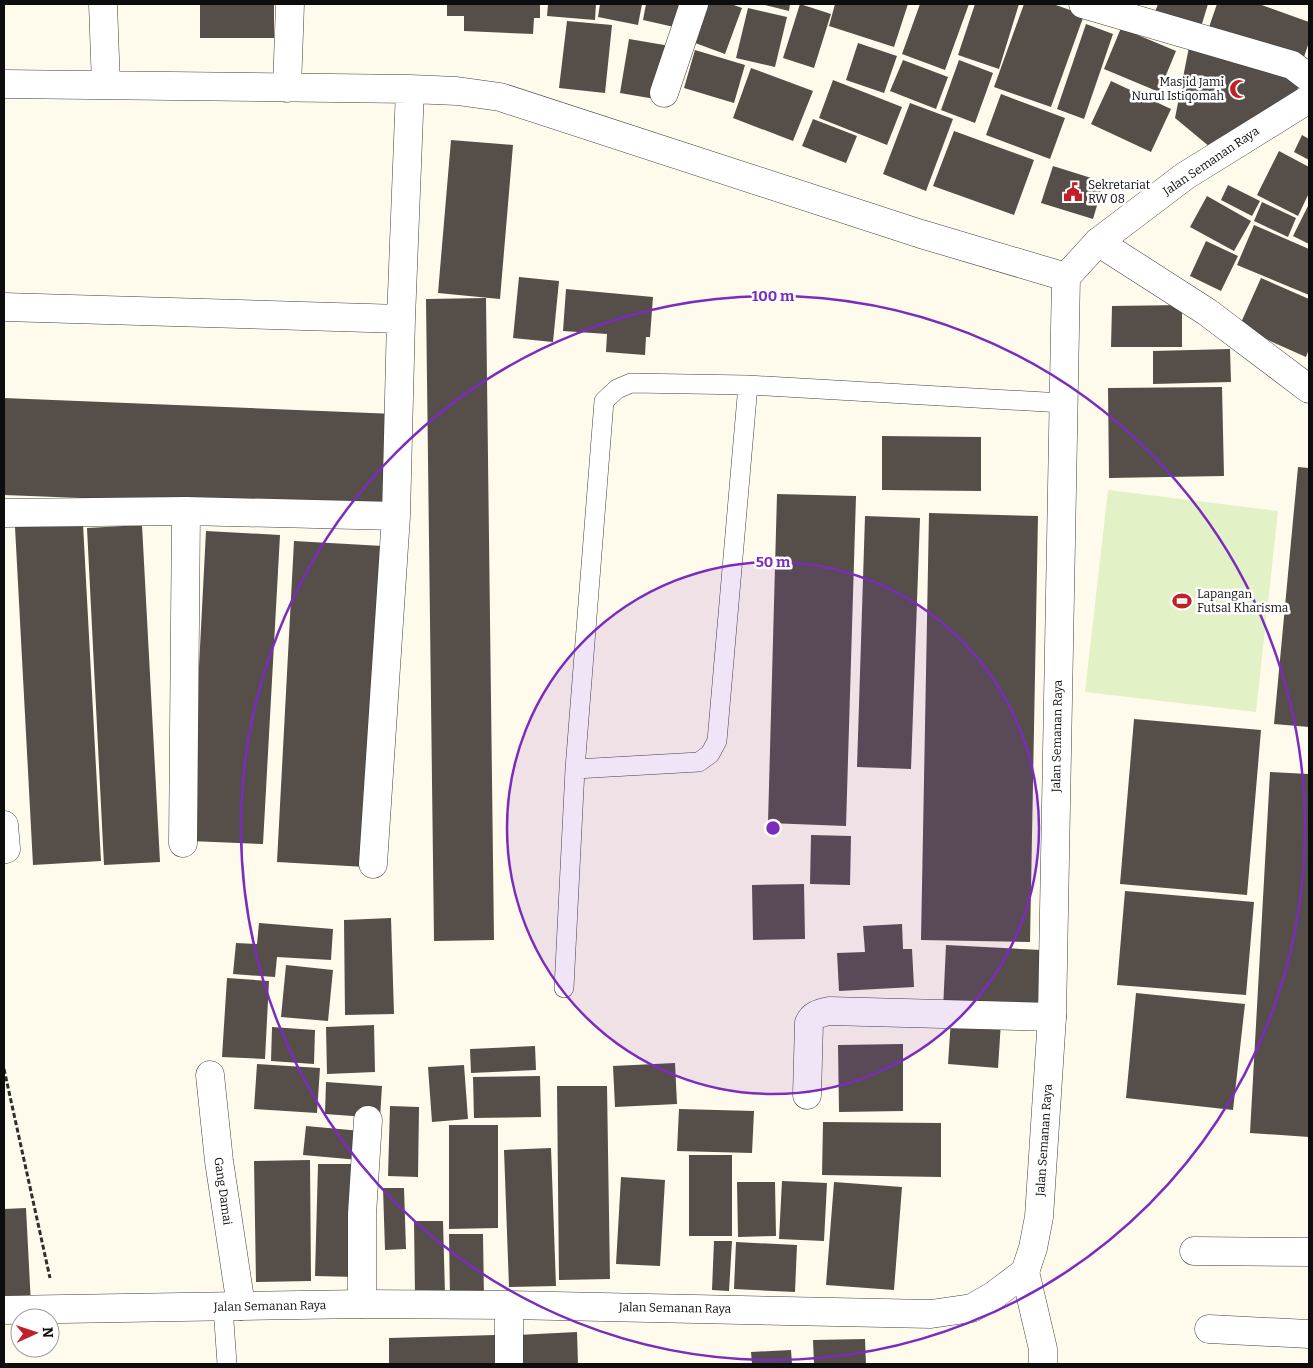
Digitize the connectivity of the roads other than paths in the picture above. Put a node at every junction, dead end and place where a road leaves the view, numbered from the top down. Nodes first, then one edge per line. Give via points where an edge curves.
1 (103, 4) edge
2 (290, 4) edge
3 (694, 4) edge
4 (1082, 4) edge
5 (1309, 78) edge
6 (4, 84) edge
7 (106, 85) junction
8 (287, 88) junction
9 (410, 89) junction
10 (664, 93) dead end
11 (1309, 99) edge
12 (1098, 242) junction
13 (1066, 277) junction
14 (4, 307) edge
15 (401, 319) junction
16 (748, 385) junction
17 (1309, 389) edge
18 (1063, 403) junction
19 (186, 511) junction
20 (4, 513) edge
21 (396, 516) junction
22 (575, 769) junction
23 (183, 843) dead end
24 (373, 864) dead end
25 (564, 988) dead end
26 (1052, 1017) junction
27 (210, 1075) dead end
28 (808, 1095) dead end
29 (368, 1120) dead end
30 (1194, 1251) dead end
31 (1309, 1252) edge
32 (1025, 1272) junction
33 (362, 1304) junction
34 (509, 1304) junction
35 (232, 1306) junction
36 (4, 1310) edge
37 (1209, 1329) dead end
38 (1309, 1334) edge
39 (227, 1364) edge
40 (508, 1364) edge
41 (1043, 1364) edge

1 - 7 street
2 - 8 street
3 - 10 street
4 - 5 street via 1292,65
6 - 7 street
7 - 8 street
8 - 9 street
9 - 13 street via 500,97 921,234
9 - 15 street
11 - 12 street, Jalan Semanan Raya via 1185,176
12 - 13 street, Jalan Semanan Raya
12 - 17 street via 1207,312
13 - 18 street, Jalan Semanan Raya
14 - 15 street
15 - 21 street
16 - 18 lane
16 - 22 lane via 716,741 710,754 699,762
16 - 22 lane via 631,383 604,400
18 - 26 street, Jalan Semanan Raya
19 - 20 street
19 - 21 street
19 - 23 street
21 - 24 street
22 - 25 lane
26 - 28 street via 821,1012 809,1022
26 - 32 street, Jalan Semanan Raya via 1039,1217
27 - 35 street, Gang Damai
29 - 33 street via 362,1214
30 - 31 street
32 - 34 street, Jalan Semanan Raya via 972,1308 931,1314
32 - 41 street via 1043,1349
33 - 34 street, Jalan Semanan Raya
33 - 35 street, Jalan Semanan Raya
34 - 40 street
35 - 36 street, Jalan Semanan Raya
35 - 39 lane
37 - 38 street

